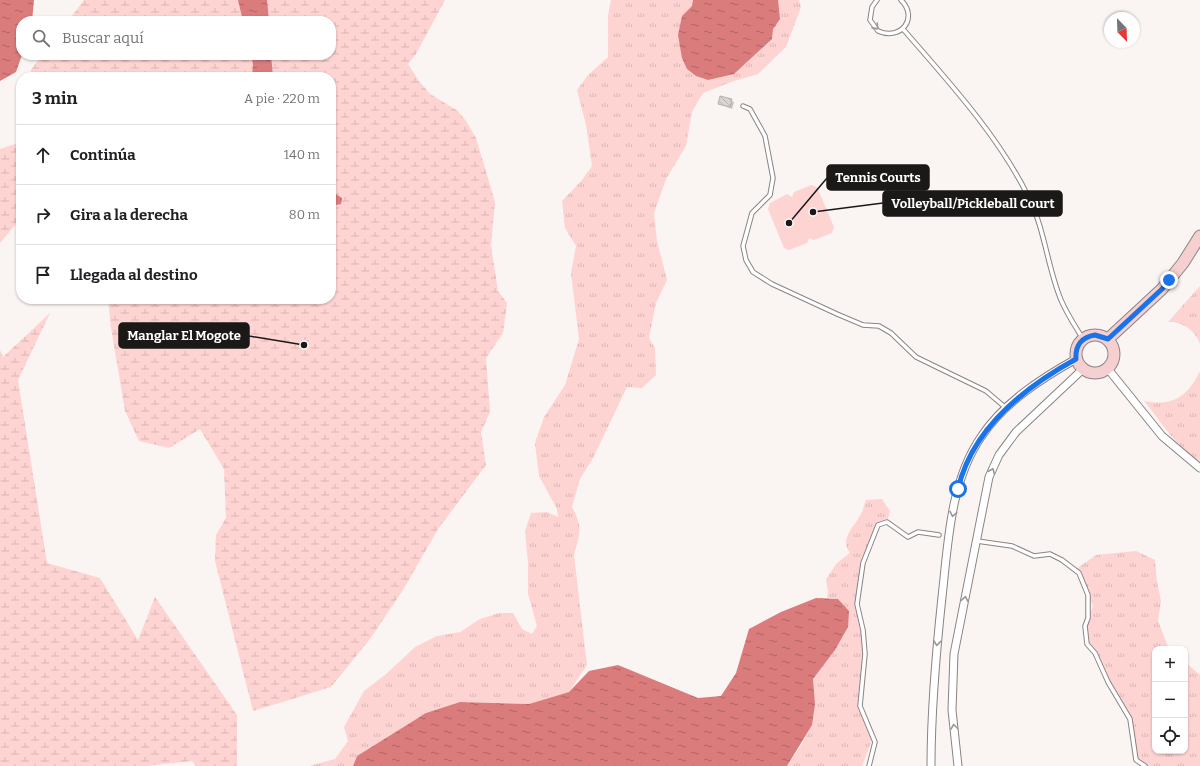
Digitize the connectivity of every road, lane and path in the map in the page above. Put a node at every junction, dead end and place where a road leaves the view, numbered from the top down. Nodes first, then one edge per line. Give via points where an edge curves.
1 (876, 0) edge
2 (901, 0) edge
3 (903, 28) junction
4 (743, 106) dead end
5 (1200, 236) edge
6 (1083, 339) junction
7 (1108, 339) junction
8 (1076, 359) junction
9 (1083, 369) junction
10 (1108, 369) junction
11 (1006, 408) junction
12 (1200, 468) edge
13 (939, 535) dead end
14 (977, 541) junction
15 (869, 766) edge
16 (931, 766) edge
17 (958, 766) edge
18 (1145, 766) edge

1 -> 3 lane via 870,13 870,20 878,31 891,35
2 - 3 lane via 908,10 909,17
3 - 6 lane via 962,98 1010,163 1028,196 1042,231 1060,298
4 - 11 lane via 750,109 765,136 773,178 770,195 752,213 743,246 746,260 753,272 772,284 837,314 863,325 879,326 916,357 986,391
5 - 7 street via 1162,289
6 - 7 street via 1095,335
6 - 8 street via 1077,348
7 - 10 street via 1115,354
8 - 9 street
8 - 11 street
9 - 10 street via 1098,374
14 -> 9 street via 989,477 999,455 1016,432
10 - 12 street via 1162,436
11 -> 16 street via 981,437 961,477 948,545 936,653
13 - 15 lane via 918,532 908,537 886,522 878,525 863,563 857,604 865,654 860,706 875,742
17 -> 14 street via 952,710 954,654
14 - 18 lane via 1012,546 1034,556 1050,554 1079,573 1088,595 1088,618 1085,626 1087,644 1095,653 1108,682 1130,719 1136,760

